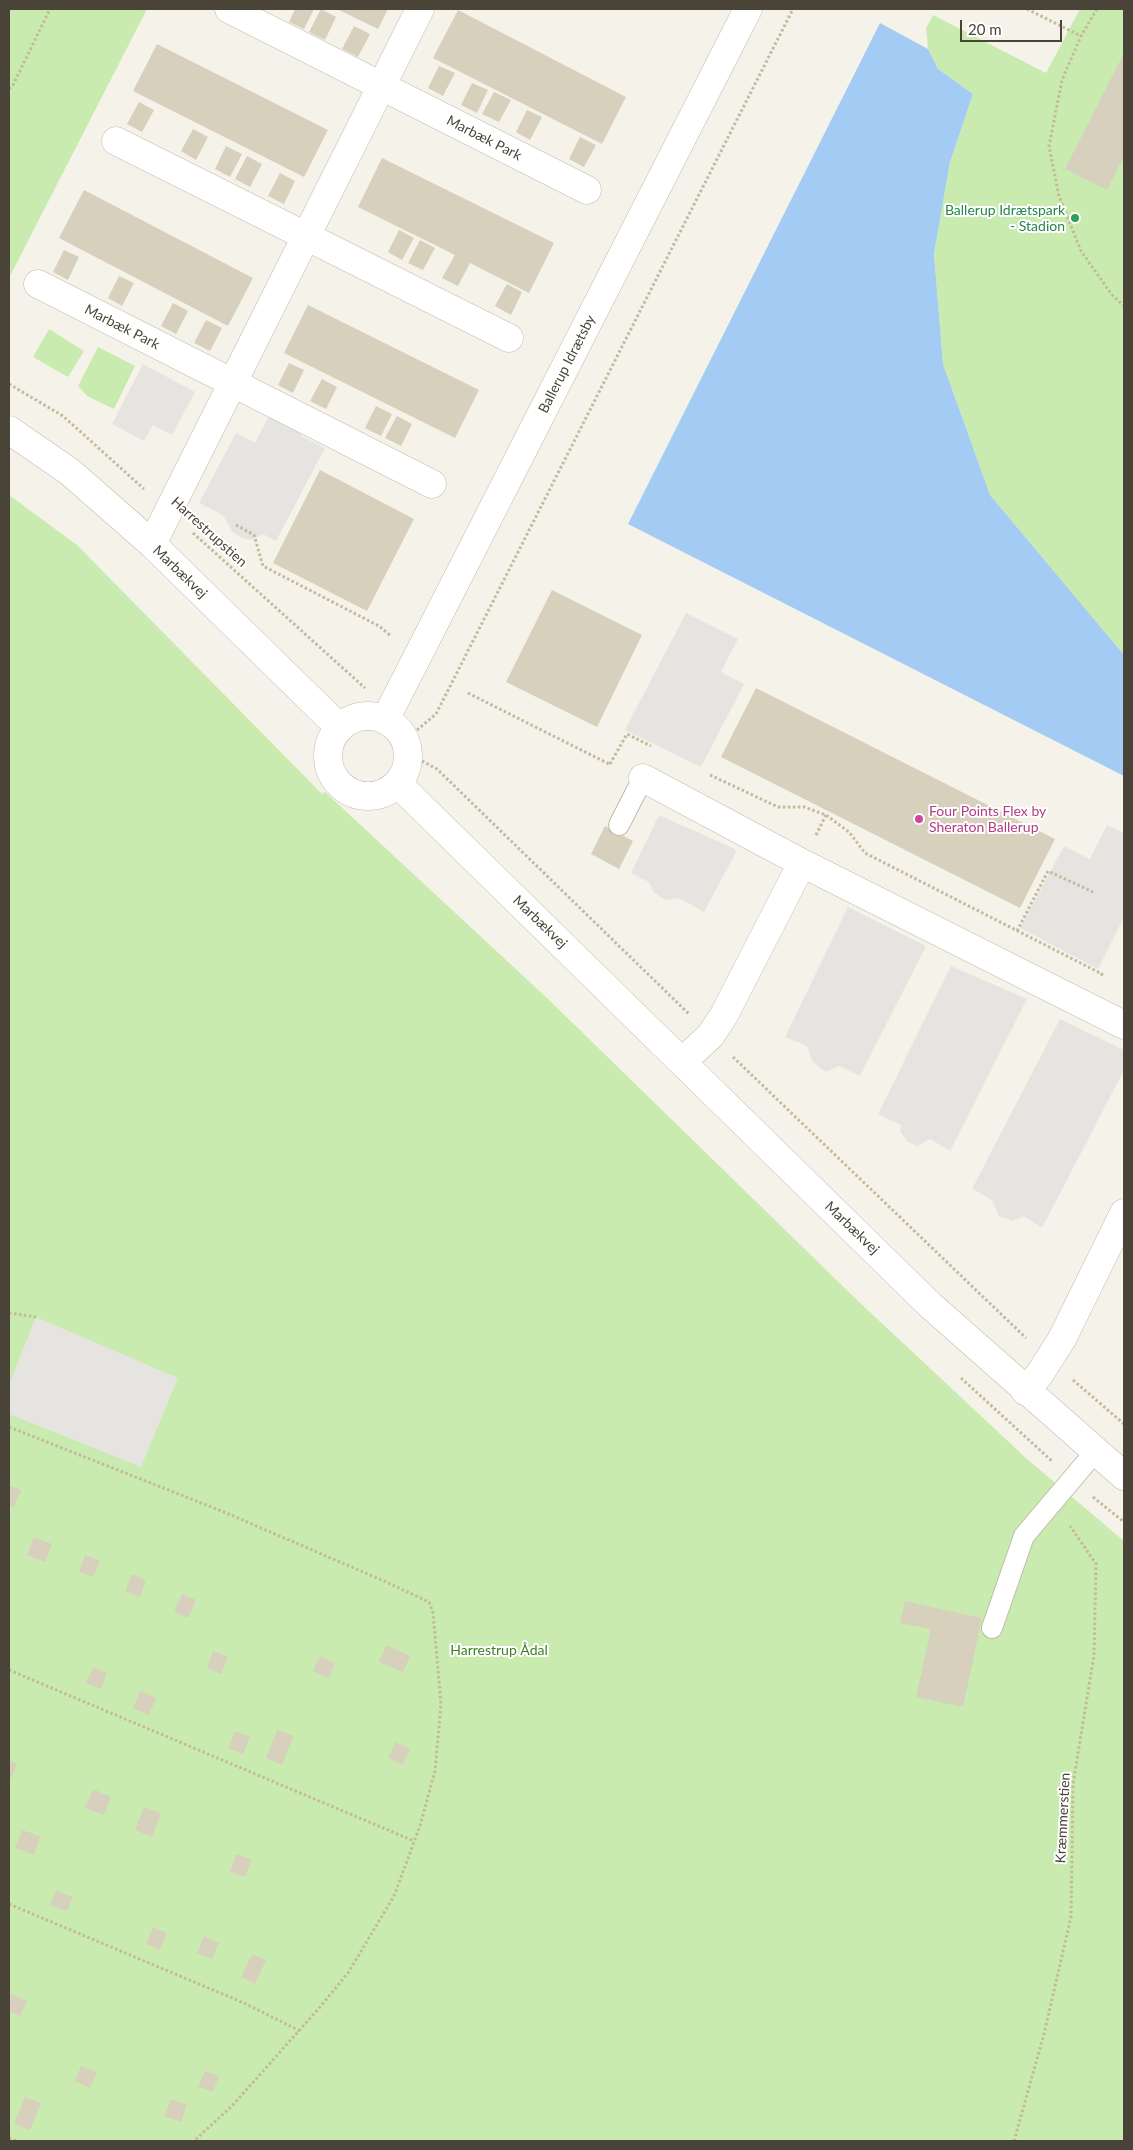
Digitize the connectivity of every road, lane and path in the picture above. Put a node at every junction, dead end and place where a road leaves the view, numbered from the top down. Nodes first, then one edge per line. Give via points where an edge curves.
1 (50, 9) edge
2 (229, 9) edge
3 (420, 9) edge
4 (748, 9) edge
5 (793, 9) edge
6 (1027, 9) edge
7 (1097, 9) edge
8 (1080, 36) junction
9 (381, 86) junction
10 (9, 89) edge
11 (116, 141) dead end
12 (587, 190) dead end
13 (306, 236) junction
14 (38, 284) dead end
15 (1124, 306) edge
16 (509, 338) dead end
17 (233, 383) junction
18 (9, 384) edge
19 (9, 430) edge
20 (432, 484) dead end
21 (169, 510) junction
22 (236, 525) dead end
23 (152, 544) junction
24 (393, 638) dead end
25 (468, 693) dead end
26 (363, 721) junction
27 (407, 746) junction
28 (657, 750) dead end
29 (610, 764) junction
30 (701, 771) dead end
31 (643, 778) junction
32 (398, 784) junction
33 (619, 825) dead end
34 (802, 863) junction
35 (1093, 892) dead end
36 (1017, 931) dead end
37 (1099, 980) dead end
38 (1124, 1025) edge
39 (711, 1035) junction
40 (682, 1061) junction
41 (1124, 1213) edge
42 (9, 1313) edge
43 (36, 1317) dead end
44 (1049, 1360) junction
45 (1025, 1391) junction
46 (1124, 1424) edge
47 (9, 1427) edge
48 (1095, 1452) junction
49 (1124, 1476) edge
50 (1053, 1503) junction
51 (992, 1628) dead end
52 (9, 1670) edge
53 (414, 1840) junction
54 (9, 1904) edge
55 (300, 2031) junction
56 (9, 2138) edge
57 (16, 2141) edge
58 (194, 2141) edge
59 (1014, 2141) edge

1 - 10 path
2 - 9 street, Marbæk Park
3 - 9 street
4 - 26 street, Ballerup Idrætsby
5 - 27 path via 436,714
6 - 8 path
7 - 8 path
8 - 15 path via 1062,80 1049,146 1058,196 1081,251 1112,295
9 - 12 street, Marbæk Park
9 - 13 street
11 - 13 street
13 - 16 street
13 - 17 street
14 - 17 street, Marbæk Park
17 - 20 street, Marbæk Park
17 - 21 street
18 - 21 path, Harrestrupstien via 63,416
19 - 23 street, Marbækvej via 70,472
21 - 23 street
21 - 26 path, Harrestrupstien via 365,688
22 - 24 path via 254,534 263,566 379,626
23 - 26 street, Marbækvej
25 - 29 path
26 - 27 street via 397,728
26 - 32 street via 331,742 328,758 332,774 342,787 357,795 374,797
27 - 32 street via 407,770
27 - 39 path via 437,769
28 - 29 path via 627,734
29 - 31 path via 618,768 625,779
30 - 37 path via 778,807 804,807 826,815 849,832 865,853 1102,974
31 - 33 lane
31 - 34 street
32 - 40 street, Marbækvej
34 - 38 street
34 - 39 street
35 - 36 path via 1048,871
39 - 40 street
39 - 44 path
40 - 45 street, Marbækvej via 930,1305
41 - 44 street
42 - 43 path
44 - 45 street
44 - 46 path
45 - 48 street, Marbækvej
47 - 53 path via 233,1516 429,1602 433,1613 442,1704 436,1771
48 - 49 street, Marbækvej
48 - 50 lane
50 - 51 lane via 1024,1536
50 - 59 path, Kræmmerstien via 1096,1564 1094,1655 1073,1784 1070,1917 1044,2034
52 - 53 path
53 - 55 path via 394,1896 348,1973
54 - 55 path via 244,2003
55 - 58 path via 232,2106
56 - 57 path

